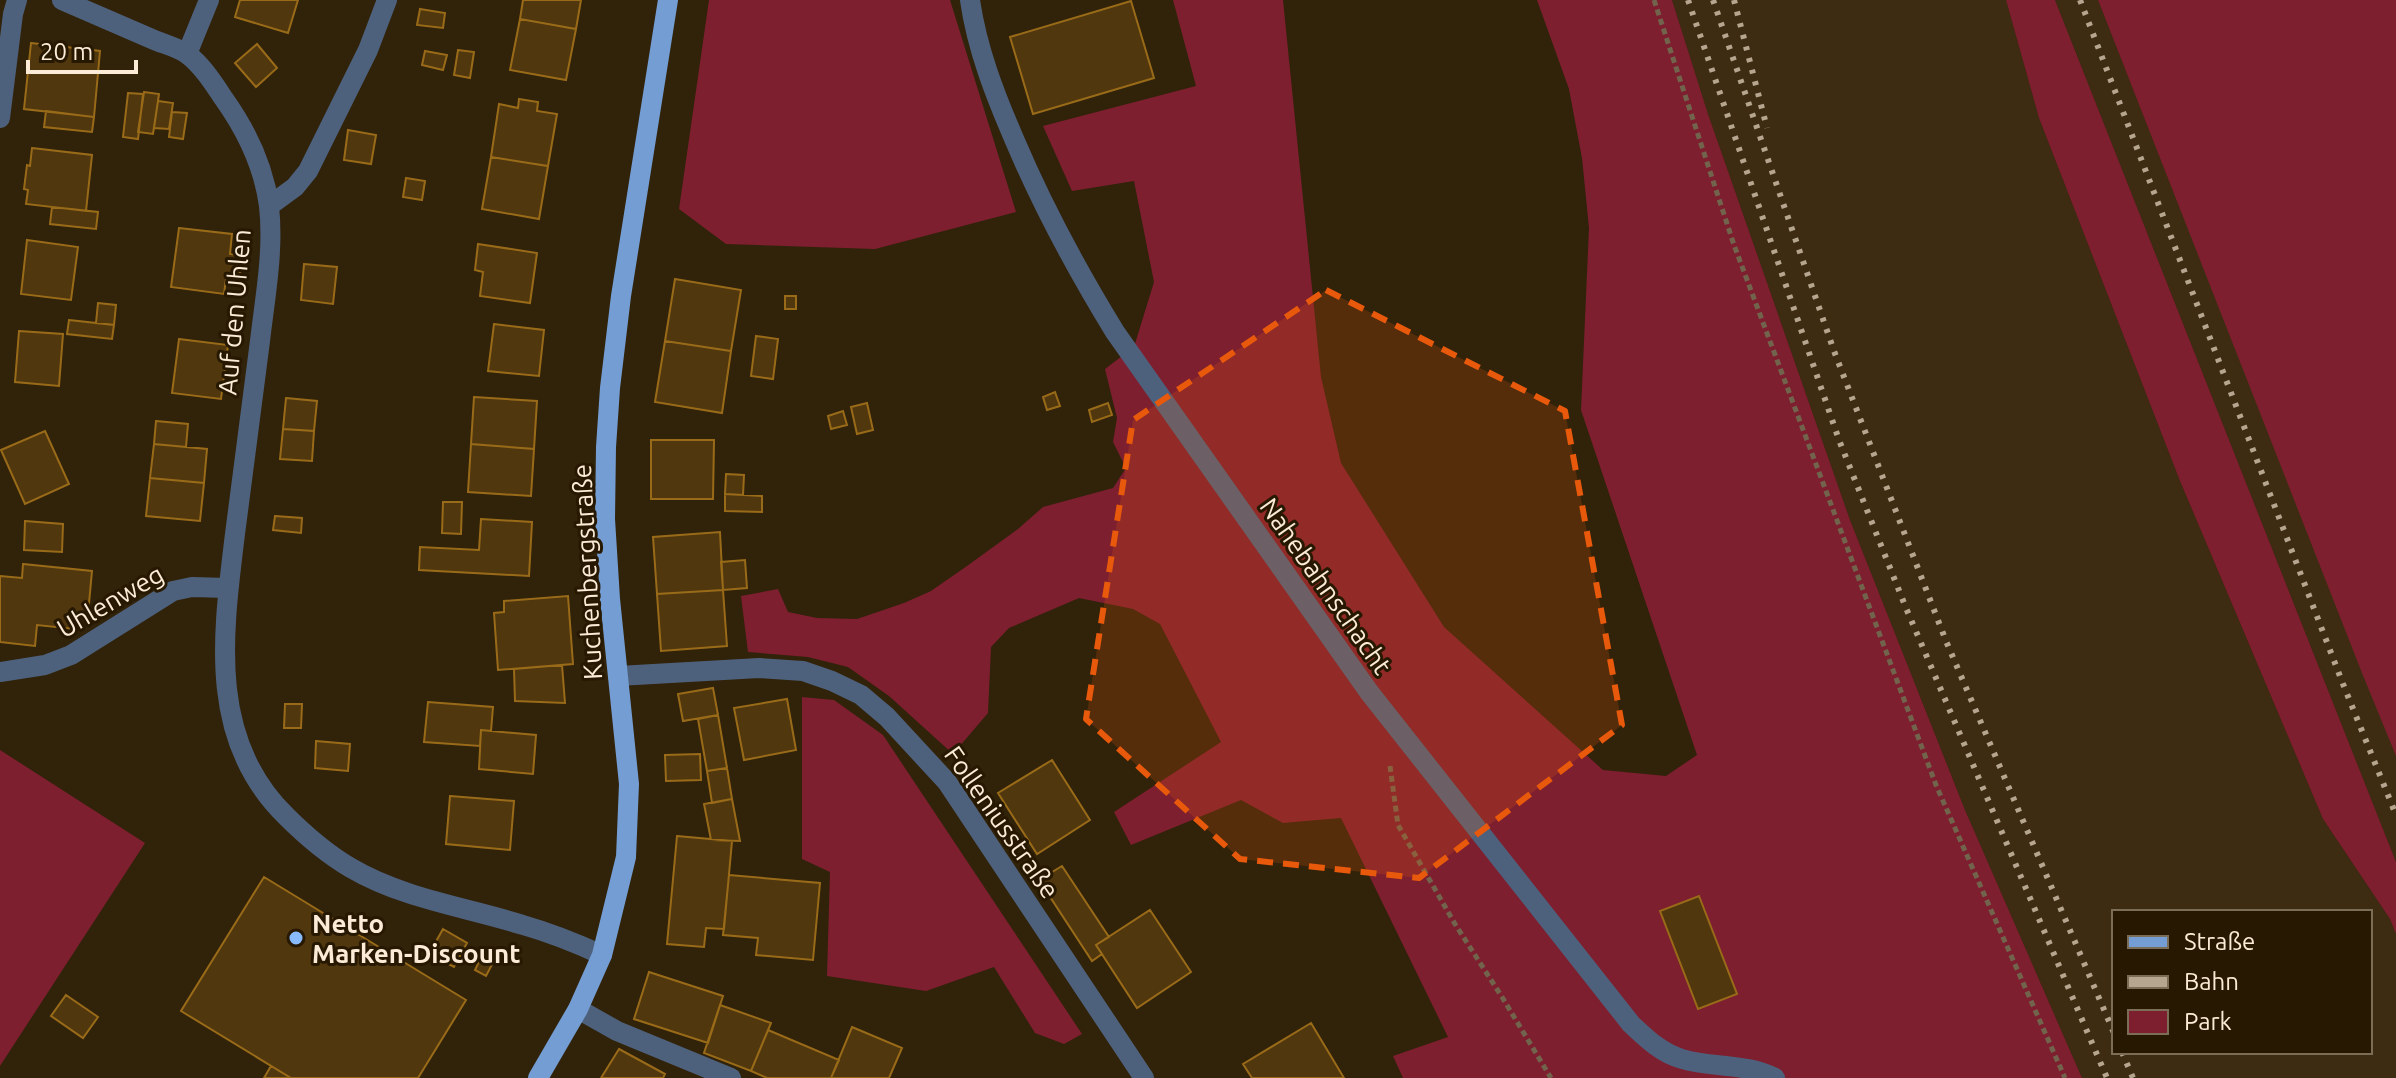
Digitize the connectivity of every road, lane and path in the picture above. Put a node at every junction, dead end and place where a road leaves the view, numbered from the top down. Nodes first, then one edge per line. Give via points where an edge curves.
1 (17, 0) edge
2 (62, 0) edge
3 (209, 0) edge
4 (387, 0) edge
5 (668, 0) edge
6 (970, 0) edge
7 (1654, 0) edge
8 (187, 54) junction
9 (0, 118) edge
10 (269, 206) junction
11 (228, 588) junction
12 (0, 672) edge
13 (618, 676) junction
14 (1389, 760) dead end
15 (602, 955) junction
16 (578, 1009) junction
17 (538, 1078) edge
18 (731, 1078) edge
19 (1144, 1078) edge
20 (1551, 1078) edge
21 (1775, 1078) edge
22 (2065, 1078) edge

1 - 9 street
2 - 8 street, Auf den Uhlen
3 - 8 street
4 - 10 street via 308,171
5 - 13 main road, Kuchenbergstraße via 610,388 605,519
6 - 21 street, Nahebahnschacht via 996,96 1077,270 1115,332 1369,692 1631,1024 1657,1048 1682,1059 1747,1068
7 - 22 path via 1734,245 1936,785
8 - 10 street, Auf den Uhlen via 245,133
10 - 11 street, Auf den Uhlen via 269,263
11 - 12 street, Uhlenweg via 173,591 71,655
11 - 15 street via 223,658 234,730 264,793 285,815 341,861 392,887 571,940
13 - 15 main road, Kuchenbergstraße via 629,784 626,857
13 - 19 street, Folleniusstraße via 759,668 803,671 861,695 947,782
14 - 20 path via 1398,825
15 - 16 main road, Kuchenbergstraße
16 - 17 main road, Kuchenbergstraße
16 - 18 street via 617,1031

